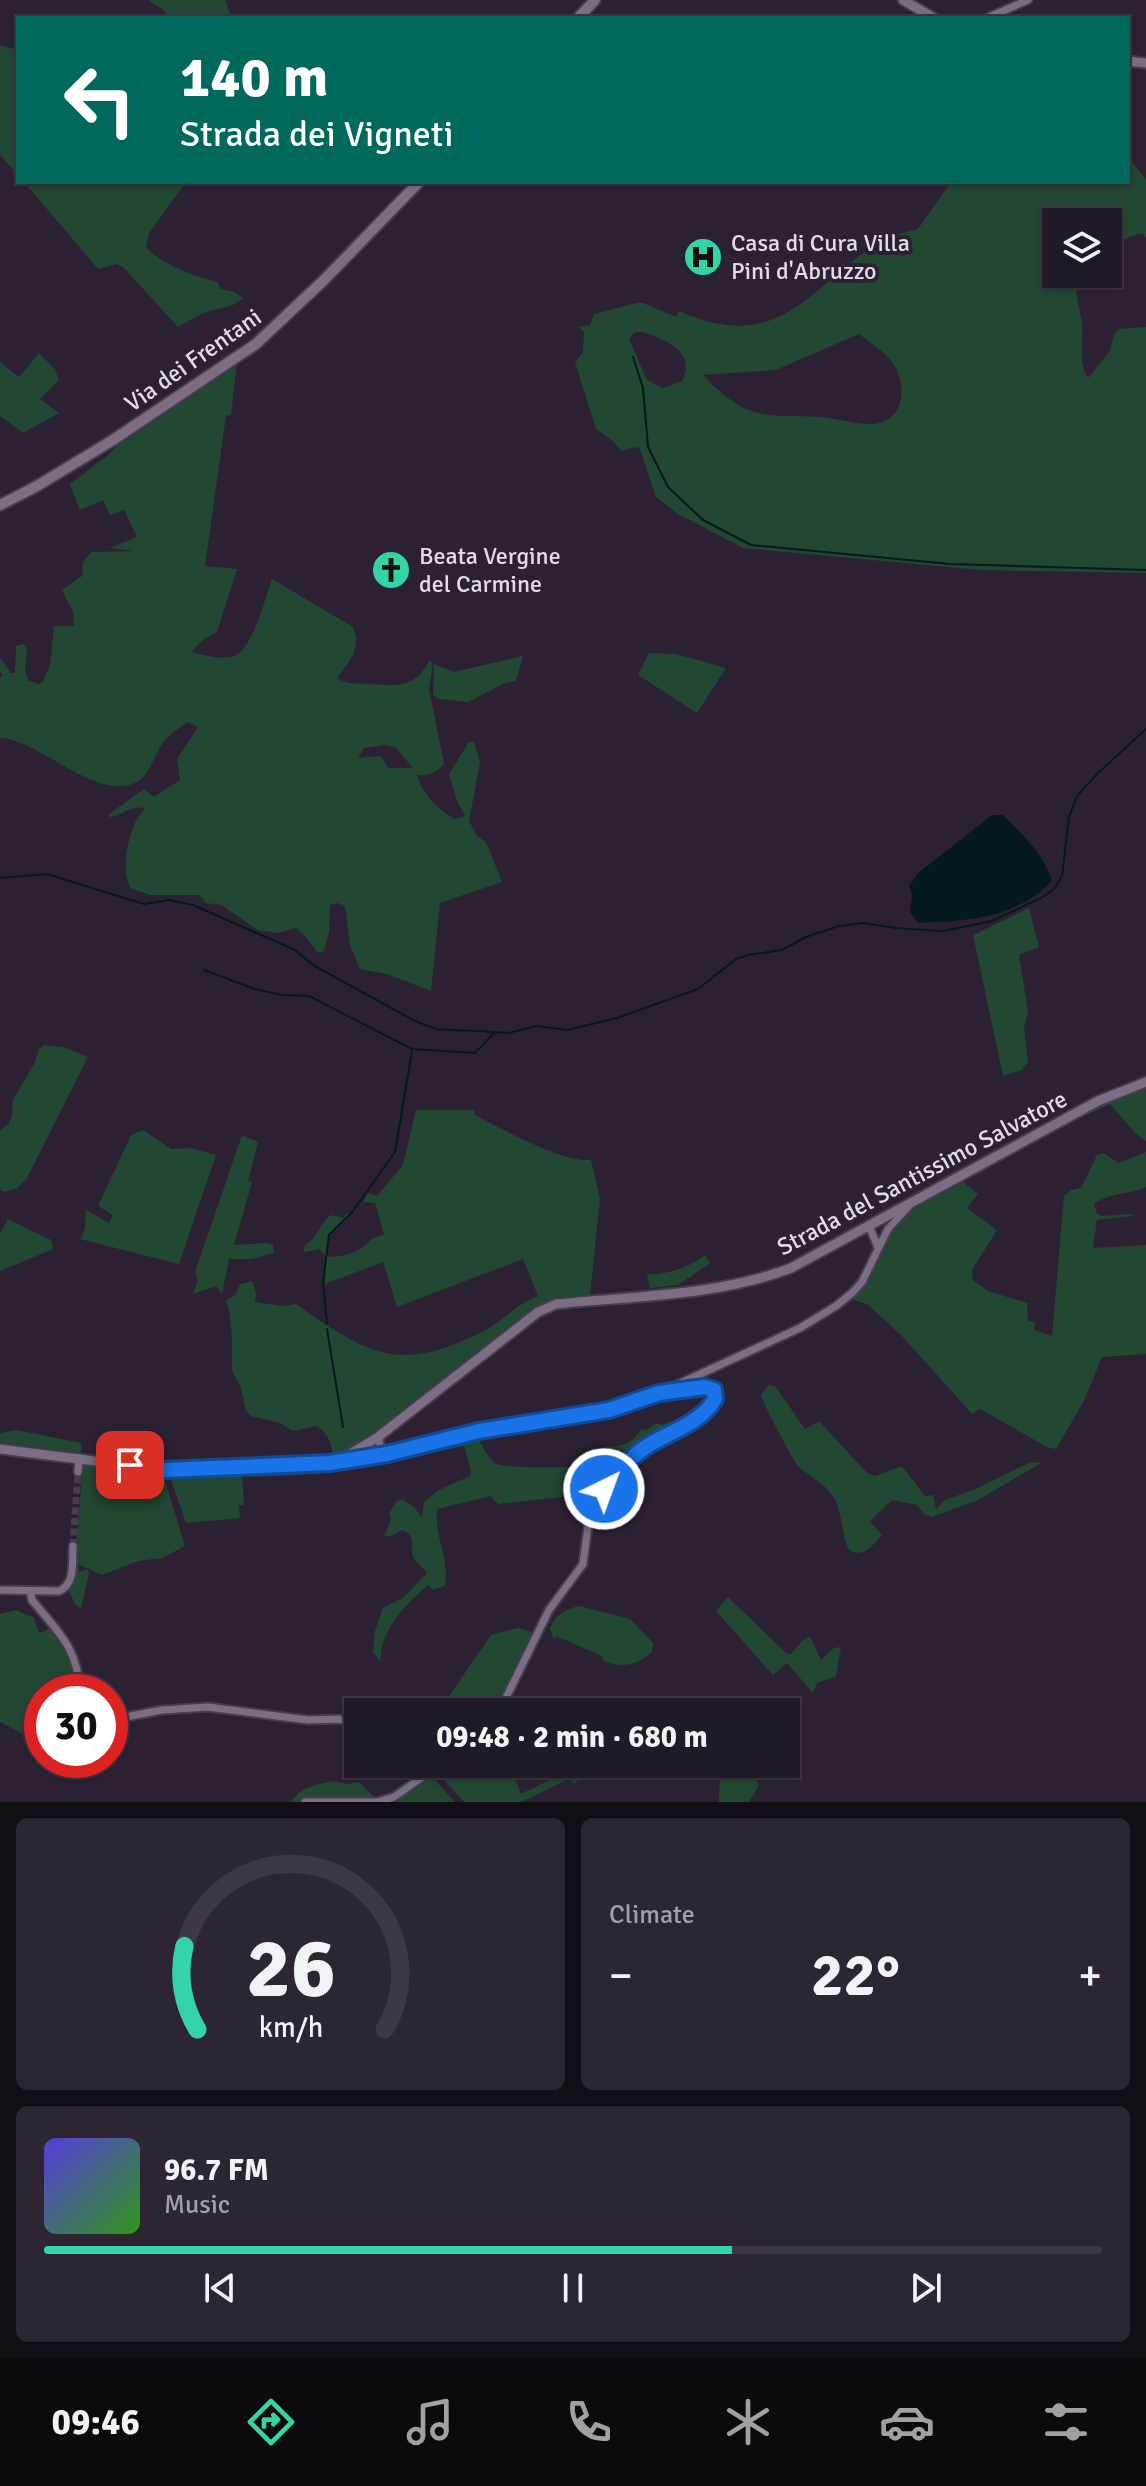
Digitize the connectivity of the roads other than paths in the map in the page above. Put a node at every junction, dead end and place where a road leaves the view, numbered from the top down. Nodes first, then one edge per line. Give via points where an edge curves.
1 (595, 0) edge
2 (903, 0) edge
3 (1028, 0) edge
4 (580, 16) edge
5 (931, 16) edge
6 (992, 16) edge
7 (417, 184) edge
8 (0, 505) edge
9 (1146, 1082) edge
10 (911, 1203) junction
11 (869, 1226) junction
12 (878, 1247) junction
13 (659, 1393) junction
14 (378, 1437) junction
15 (0, 1449) edge
16 (387, 1454) junction
17 (79, 1459) junction
18 (340, 1460) junction
19 (78, 1472) tunnel mouth
20 (73, 1546) tunnel mouth
21 (0, 1590) edge
22 (30, 1591) junction
23 (78, 1674) edge
24 (506, 1698) edge
25 (128, 1717) edge
26 (344, 1720) edge
27 (421, 1778) edge
28 (305, 1802) edge

1 - 4 main road
2 - 5 street
3 - 6 street
7 - 8 main road, Via dei Frentani via 256,344 113,440
9 - 10 street, Strada del Santissimo Salvatore via 1098,1101
10 - 11 street, Strada del Santissimo Salvatore
10 - 12 street
11 - 12 street
11 - 14 street, Strada del Santissimo Salvatore via 766,1278 556,1304 538,1312
12 - 13 street via 862,1282 836,1306
13 - 16 street via 609,1410 479,1431
13 - 24 street via 704,1387 715,1394 696,1420 648,1445 604,1489 589,1519 583,1564 549,1610
14 - 16 street
14 - 18 street, Strada del Santissimo Salvatore
15 - 17 street, Strada del Santissimo Salvatore
16 - 18 street
17 - 18 street, Strada del Santissimo Salvatore via 165,1470
17 - 19 street
20 - 22 street via 66,1589
21 - 22 street
22 - 23 street via 68,1644
25 - 26 street via 208,1707
27 - 28 street via 377,1802

